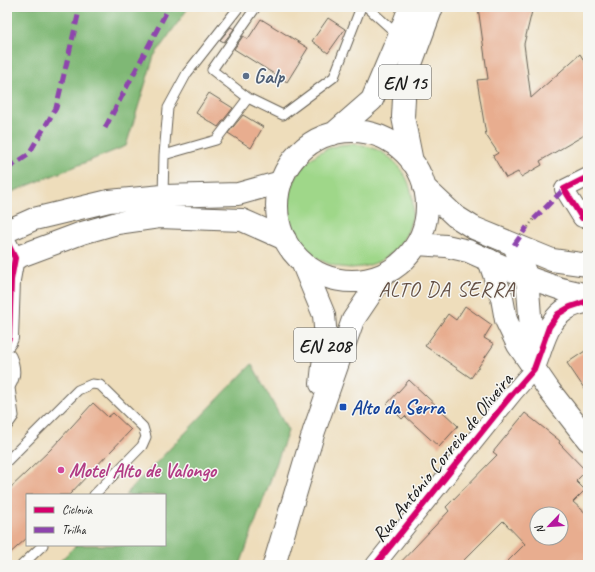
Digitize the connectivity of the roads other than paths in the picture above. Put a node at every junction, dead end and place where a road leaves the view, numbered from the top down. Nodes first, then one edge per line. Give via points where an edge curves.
1 (239, 7) edge
2 (256, 7) edge
3 (361, 7) edge
4 (367, 7) edge
5 (410, 7) edge
6 (432, 7) edge
7 (399, 36) junction
8 (248, 98) junction
9 (333, 134) junction
10 (164, 155) junction
11 (412, 162) junction
12 (588, 177) edge
13 (281, 182) junction
14 (424, 187) junction
15 (163, 196) junction
16 (588, 215) edge
17 (7, 231) edge
18 (285, 239) junction
19 (417, 244) junction
20 (514, 245) junction
21 (10, 254) edge
22 (489, 260) junction
23 (302, 262) junction
24 (588, 265) edge
25 (384, 274) junction
26 (588, 274) edge
27 (527, 277) junction
28 (588, 295) edge
29 (502, 298) junction
30 (588, 301) edge
31 (7, 342) edge
32 (7, 358) edge
33 (534, 369) junction
34 (8, 382) edge
35 (7, 426) edge
36 (314, 430) junction
37 (588, 440) edge
38 (7, 461) edge
39 (95, 494) edge
40 (42, 546) edge
41 (22, 565) edge
42 (274, 565) edge
43 (375, 565) edge

1 - 10 lane via 187,74 168,108
2 - 8 lane via 212,70
3 - 8 lane via 334,77 284,115
4 - 7 lane
5 - 7 main road, EN 15
6 - 11 main road, EN 15 via 405,80 403,117
7 - 9 main road, EN 15 via 372,100
8 - 10 lane via 216,140
9 - 11 main road via 362,132 377,136 390,142
9 - 13 main road via 306,146 287,168
10 - 15 lane
11 - 14 main road
12 - 16 street via 564,189 582,218
13 - 15 main road via 238,194
13 - 18 main road via 277,211
14 - 19 main road via 426,216
14 - 20 main road via 455,216 474,228
15 - 17 main road via 109,201 34,219
18 - 21 main road via 242,220 159,217 117,223
18 - 23 main road via 292,252
19 - 22 main road via 446,246 468,251
19 - 25 main road via 397,266
20 - 24 main road via 552,260
20 - 27 main road
21 - 31 street
22 - 27 main road
22 - 29 main road
23 - 25 main road via 314,271 342,281 356,282
23 - 36 main road, EN 208 via 324,315 326,340
25 - 36 main road, EN 208 via 353,320
26 - 27 main road via 547,266
27 - 28 main road
27 - 29 main road via 515,284
27 - 33 main road
29 - 33 main road via 506,320
30 - 33 main road via 558,314 549,327
32 - 34 street via 11,373
33 - 37 main road
33 - 43 street, Rua António Correia de Oliveira
34 - 35 lane via 14,416
36 - 42 main road, EN 208
38 - 39 lane via 78,390 92,384 100,385 143,427 146,437 142,446
40 - 41 lane

